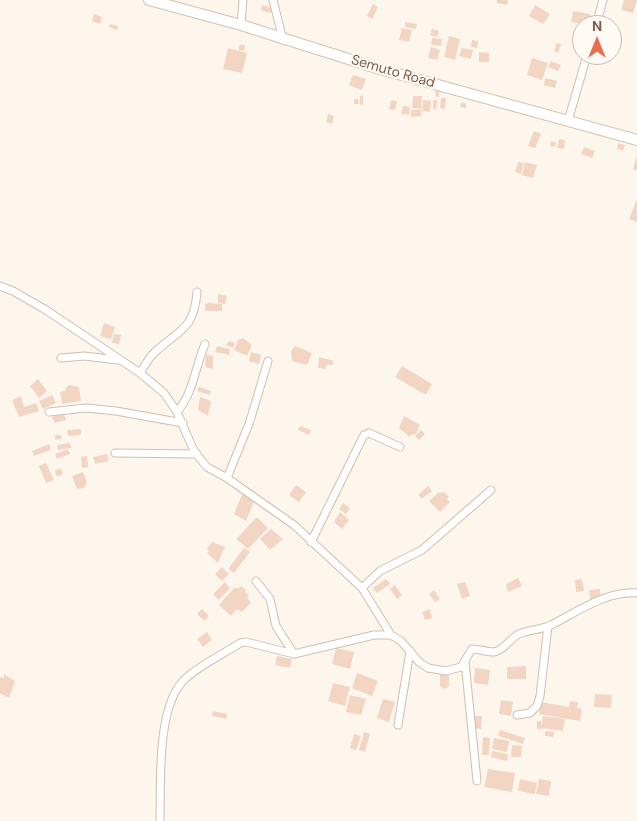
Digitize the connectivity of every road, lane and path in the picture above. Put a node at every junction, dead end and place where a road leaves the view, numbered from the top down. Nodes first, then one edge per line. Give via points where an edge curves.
1 (149, 0) edge
2 (243, 0) edge
3 (273, 0) edge
4 (603, 0) edge
5 (599, 15) edge
6 (241, 25) junction
7 (283, 40) junction
8 (584, 65) edge
9 (568, 121) junction
10 (637, 140) edge
11 (0, 286) edge
12 (197, 292) dead end
13 (205, 344) dead end
14 (61, 358) dead end
15 (120, 360) junction
16 (268, 361) dead end
17 (140, 373) junction
18 (49, 412) dead end
19 (177, 412) junction
20 (182, 423) junction
21 (400, 447) dead end
22 (115, 453) dead end
23 (197, 454) junction
24 (227, 478) junction
25 (491, 490) dead end
26 (311, 542) junction
27 (256, 581) dead end
28 (362, 588) junction
29 (637, 593) edge
30 (548, 626) junction
31 (391, 635) junction
32 (410, 651) junction
33 (294, 654) junction
34 (465, 662) junction
35 (517, 715) dead end
36 (398, 724) dead end
37 (477, 781) dead end
38 (160, 821) edge

1 - 6 main road, Semuto Road
2 - 6 street
3 - 7 street
4 - 5 street
6 - 7 main road, Semuto Road
7 - 9 main road, Semuto Road
8 - 9 street
9 - 10 main road, Semuto Road
11 - 15 street via 46,310
12 - 17 street via 196,307 188,325 153,354
13 - 19 street via 185,404
14 - 15 street via 84,356
15 - 17 street
16 - 24 street via 249,424
17 - 19 street via 164,393
18 - 20 street via 86,408
19 - 20 street
20 - 23 street
21 - 26 street via 369,433 364,435
22 - 23 street
23 - 24 street via 207,467
24 - 26 street via 294,525
25 - 28 street via 422,550 380,571
26 - 28 street
27 - 33 street via 270,599 276,626
28 - 31 street
29 - 30 street via 622,592 608,596
30 - 34 street via 518,634 494,652 472,650
30 - 35 street via 537,706 530,713
31 - 32 street
31 - 33 street via 374,635
32 - 34 street via 428,668 446,671 461,668
32 - 36 street
33 - 38 street via 240,643 184,680 172,696 162,742
34 - 37 street

